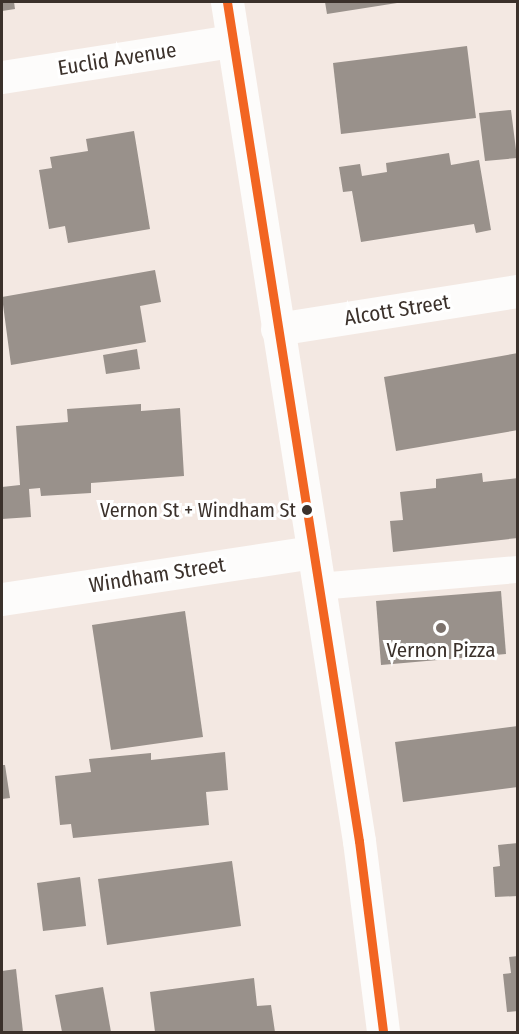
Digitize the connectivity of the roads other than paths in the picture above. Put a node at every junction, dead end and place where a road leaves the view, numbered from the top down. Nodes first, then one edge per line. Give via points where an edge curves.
1 (227, 2) edge
2 (233, 41) junction
3 (2, 77) edge
4 (518, 291) edge
5 (277, 329) junction
6 (313, 552) junction
7 (518, 569) edge
8 (318, 586) junction
9 (2, 599) edge
10 (383, 1032) edge

1 - 2 street
2 - 3 street, Euclid Avenue
2 - 5 street
4 - 5 street, Alcott Street
5 - 6 street
6 - 8 street
6 - 9 street, Windham Street
7 - 8 lane
8 - 10 street via 359,841

